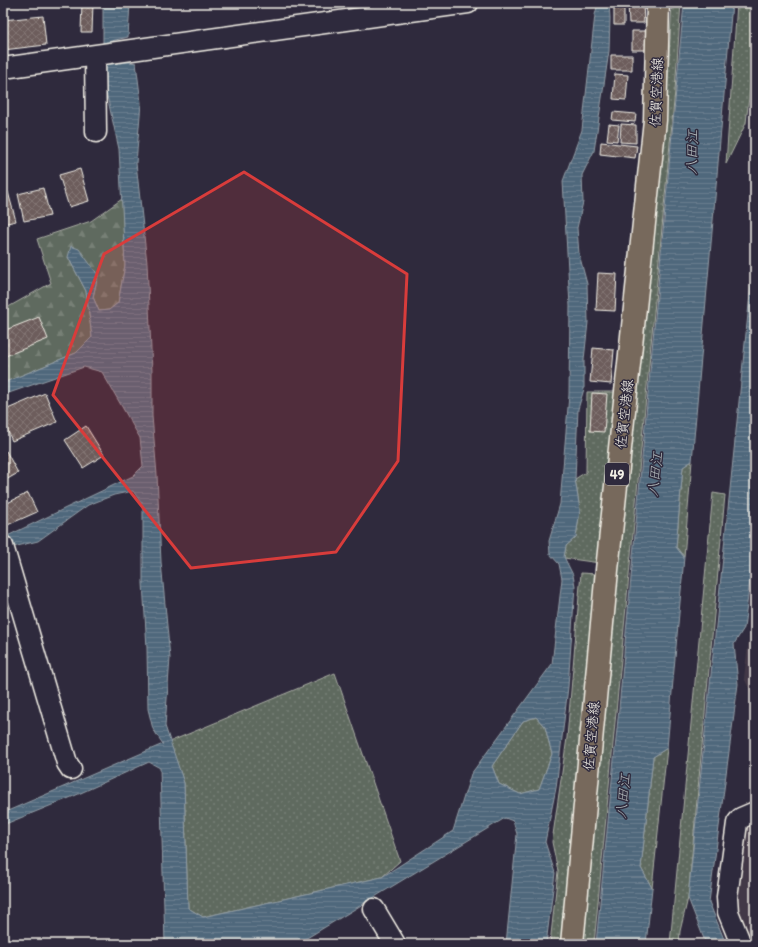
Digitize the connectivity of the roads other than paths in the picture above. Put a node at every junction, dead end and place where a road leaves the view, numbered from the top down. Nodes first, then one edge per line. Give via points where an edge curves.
1 (468, 3) edge
2 (658, 3) edge
3 (96, 56) junction
4 (3, 68) edge
5 (96, 132) dead end
6 (4, 548) edge
7 (71, 769) dead end
8 (755, 812) edge
9 (374, 909) dead end
10 (396, 944) edge
11 (572, 944) edge
12 (741, 944) edge

1 - 3 street
2 - 11 main road, 佐賀空港線 / 49 via 655,120 608,562
3 - 4 street
3 - 5 street
6 - 7 street via 67,763
8 - 12 street via 741,818 737,823 727,897 728,912
9 - 10 street

